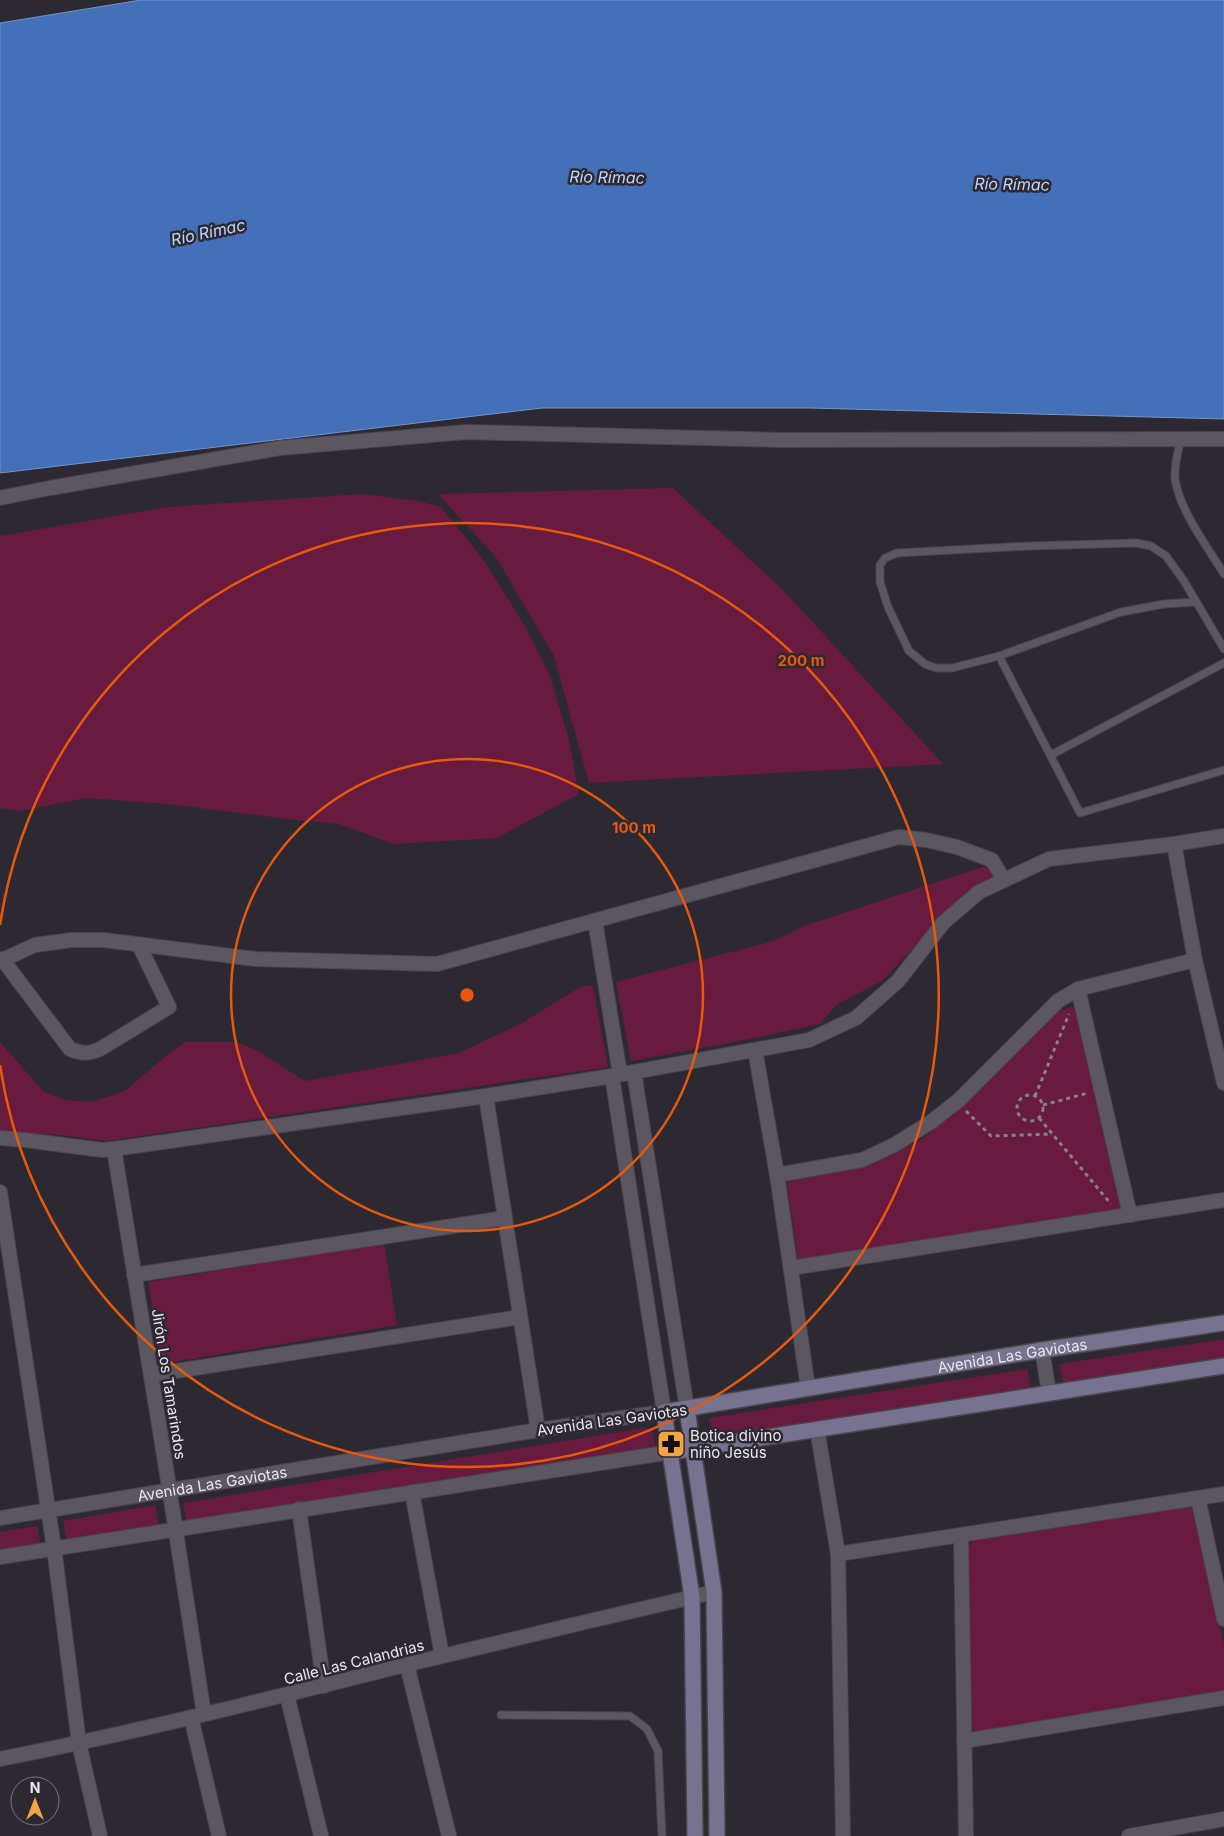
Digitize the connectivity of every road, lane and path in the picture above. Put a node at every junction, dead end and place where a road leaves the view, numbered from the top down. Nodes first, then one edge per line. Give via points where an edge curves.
1 (1181, 439) junction
2 (1224, 439) edge
3 (0, 498) edge
4 (1224, 574) edge
5 (1196, 602) junction
6 (1224, 649) edge
7 (1000, 656) junction
8 (1224, 663) edge
9 (1051, 755) junction
10 (1224, 770) edge
11 (1224, 836) edge
12 (1174, 844) junction
13 (1004, 880) junction
14 (595, 921) junction
15 (139, 944) junction
16 (1, 960) edge
17 (1196, 960) junction
18 (1078, 989) junction
19 (1069, 1014) dead end
20 (755, 1050) junction
21 (622, 1074) junction
22 (1224, 1083) edge
23 (1090, 1093) dead end
24 (486, 1096) junction
25 (1035, 1096) junction
26 (1043, 1105) junction
27 (965, 1110) dead end
28 (1039, 1118) junction
29 (1052, 1134) junction
30 (0, 1138) edge
31 (114, 1149) junction
32 (776, 1176) junction
33 (0, 1192) edge
34 (1224, 1200) edge
35 (1114, 1208) dead end
36 (1130, 1215) junction
37 (505, 1218) junction
38 (791, 1268) junction
39 (134, 1275) junction
40 (520, 1316) junction
41 (1224, 1323) edge
42 (1042, 1350) junction
43 (1224, 1366) edge
44 (151, 1375) junction
45 (808, 1388) junction
46 (1049, 1393) junction
47 (686, 1409) junction
48 (664, 1412) junction
49 (817, 1429) junction
50 (538, 1430) junction
51 (693, 1448) junction
52 (671, 1452) junction
53 (170, 1490) junction
54 (412, 1492) junction
55 (1224, 1494) edge
56 (1198, 1498) junction
57 (299, 1509) junction
58 (48, 1510) junction
59 (0, 1518) edge
60 (176, 1529) junction
61 (961, 1535) junction
62 (54, 1548) junction
63 (838, 1554) junction
64 (0, 1557) edge
65 (714, 1592) junction
66 (692, 1597) junction
67 (1224, 1619) edge
68 (442, 1656) junction
69 (407, 1665) junction
70 (324, 1686) junction
71 (287, 1695) junction
72 (1224, 1698) edge
73 (501, 1715) dead end
74 (198, 1716) junction
75 (964, 1740) junction
76 (79, 1743) junction
77 (0, 1759) edge
78 (1224, 1819) edge
79 (100, 1836) edge
80 (219, 1836) edge
81 (321, 1836) edge
82 (449, 1836) edge
83 (662, 1836) edge
84 (695, 1836) edge
85 (717, 1836) edge
86 (843, 1836) edge
87 (966, 1836) edge
88 (1129, 1836) edge

1 - 2 street
1 - 3 street via 779,440 466,432 280,448
1 - 4 lane via 1175,470 1180,501
5 - 6 lane
5 - 7 lane via 1121,612
5 - 7 lane via 1166,556 1152,546 1136,543 897,553 885,558 880,566 880,582 909,651 936,668 952,668
7 - 9 lane
8 - 9 lane
9 - 10 lane via 1080,813
11 - 12 street
12 - 13 street via 1049,859
12 - 17 street
13 - 14 street via 992,860 957,847 899,837
13 - 20 street via 979,892 943,923 898,981 856,1018 810,1040
14 - 15 street via 436,964 256,959
14 - 21 street
15 - 16 street via 71,940 35,945
15 - 16 street via 169,1007 91,1053 80,1054 70,1049
17 - 18 street
17 - 22 street
18 - 32 street via 1058,1002 959,1100 924,1127 862,1160
18 - 36 street
19 - 25 path
20 - 21 street
20 - 32 street
21 - 24 street
21 - 47 street
21 - 48 street
23 - 26 path
24 - 31 street
24 - 37 street
25 - 26 path
25 - 28 path via 1021,1098 1018,1112 1024,1120
26 - 28 path
27 - 29 path via 991,1136
28 - 29 path
29 - 35 path
30 - 31 street
31 - 39 street, Jirón Los Tamarindos
32 - 38 street
33 - 58 street
34 - 36 street
36 - 38 street
37 - 39 street
37 - 40 street
38 - 45 street
39 - 44 street, Jirón Los Tamarindos
40 - 44 street
40 - 50 street
41 - 42 street, Avenida Las Gaviotas
42 - 45 street, Avenida Las Gaviotas
42 - 46 street
43 - 46 street
44 - 53 street, Jirón Los Tamarindos
45 - 47 street, Avenida Las Gaviotas
46 - 49 street
47 - 48 street, Avenida Las Gaviotas
47 - 51 street
48 - 50 street, Avenida Las Gaviotas
48 - 52 street
49 - 51 street
49 - 63 street
50 - 53 street, Avenida Las Gaviotas
51 - 52 street
51 - 65 street
52 - 54 street
52 - 66 street
53 - 58 street, Avenida Las Gaviotas
53 - 60 street, Jirón Los Tamarindos
54 - 57 street
54 - 68 street
55 - 56 street
56 - 61 street
56 - 67 street
57 - 60 street
57 - 70 street
58 - 59 street, Avenida Las Gaviotas
58 - 62 street
60 - 62 street
60 - 74 street, Jirón Los Tamarindos
61 - 63 street
61 - 75 street
62 - 64 street
62 - 76 street
63 - 86 street
65 - 66 street, Calle Las Calandrias
65 - 85 street
66 - 68 street, Calle Las Calandrias
66 - 84 street
68 - 69 street, Calle Las Calandrias
69 - 70 street, Calle Las Calandrias
69 - 82 street
70 - 71 street, Calle Las Calandrias
71 - 74 street, Calle Las Calandrias
71 - 81 street
72 - 75 street
73 - 83 lane via 630,1716 647,1729 658,1751
74 - 76 street, Calle Las Calandrias
74 - 80 street, Jirón Los Tamarindos
75 - 87 street
76 - 77 street, Calle Las Calandrias
76 - 79 street
78 - 88 street

